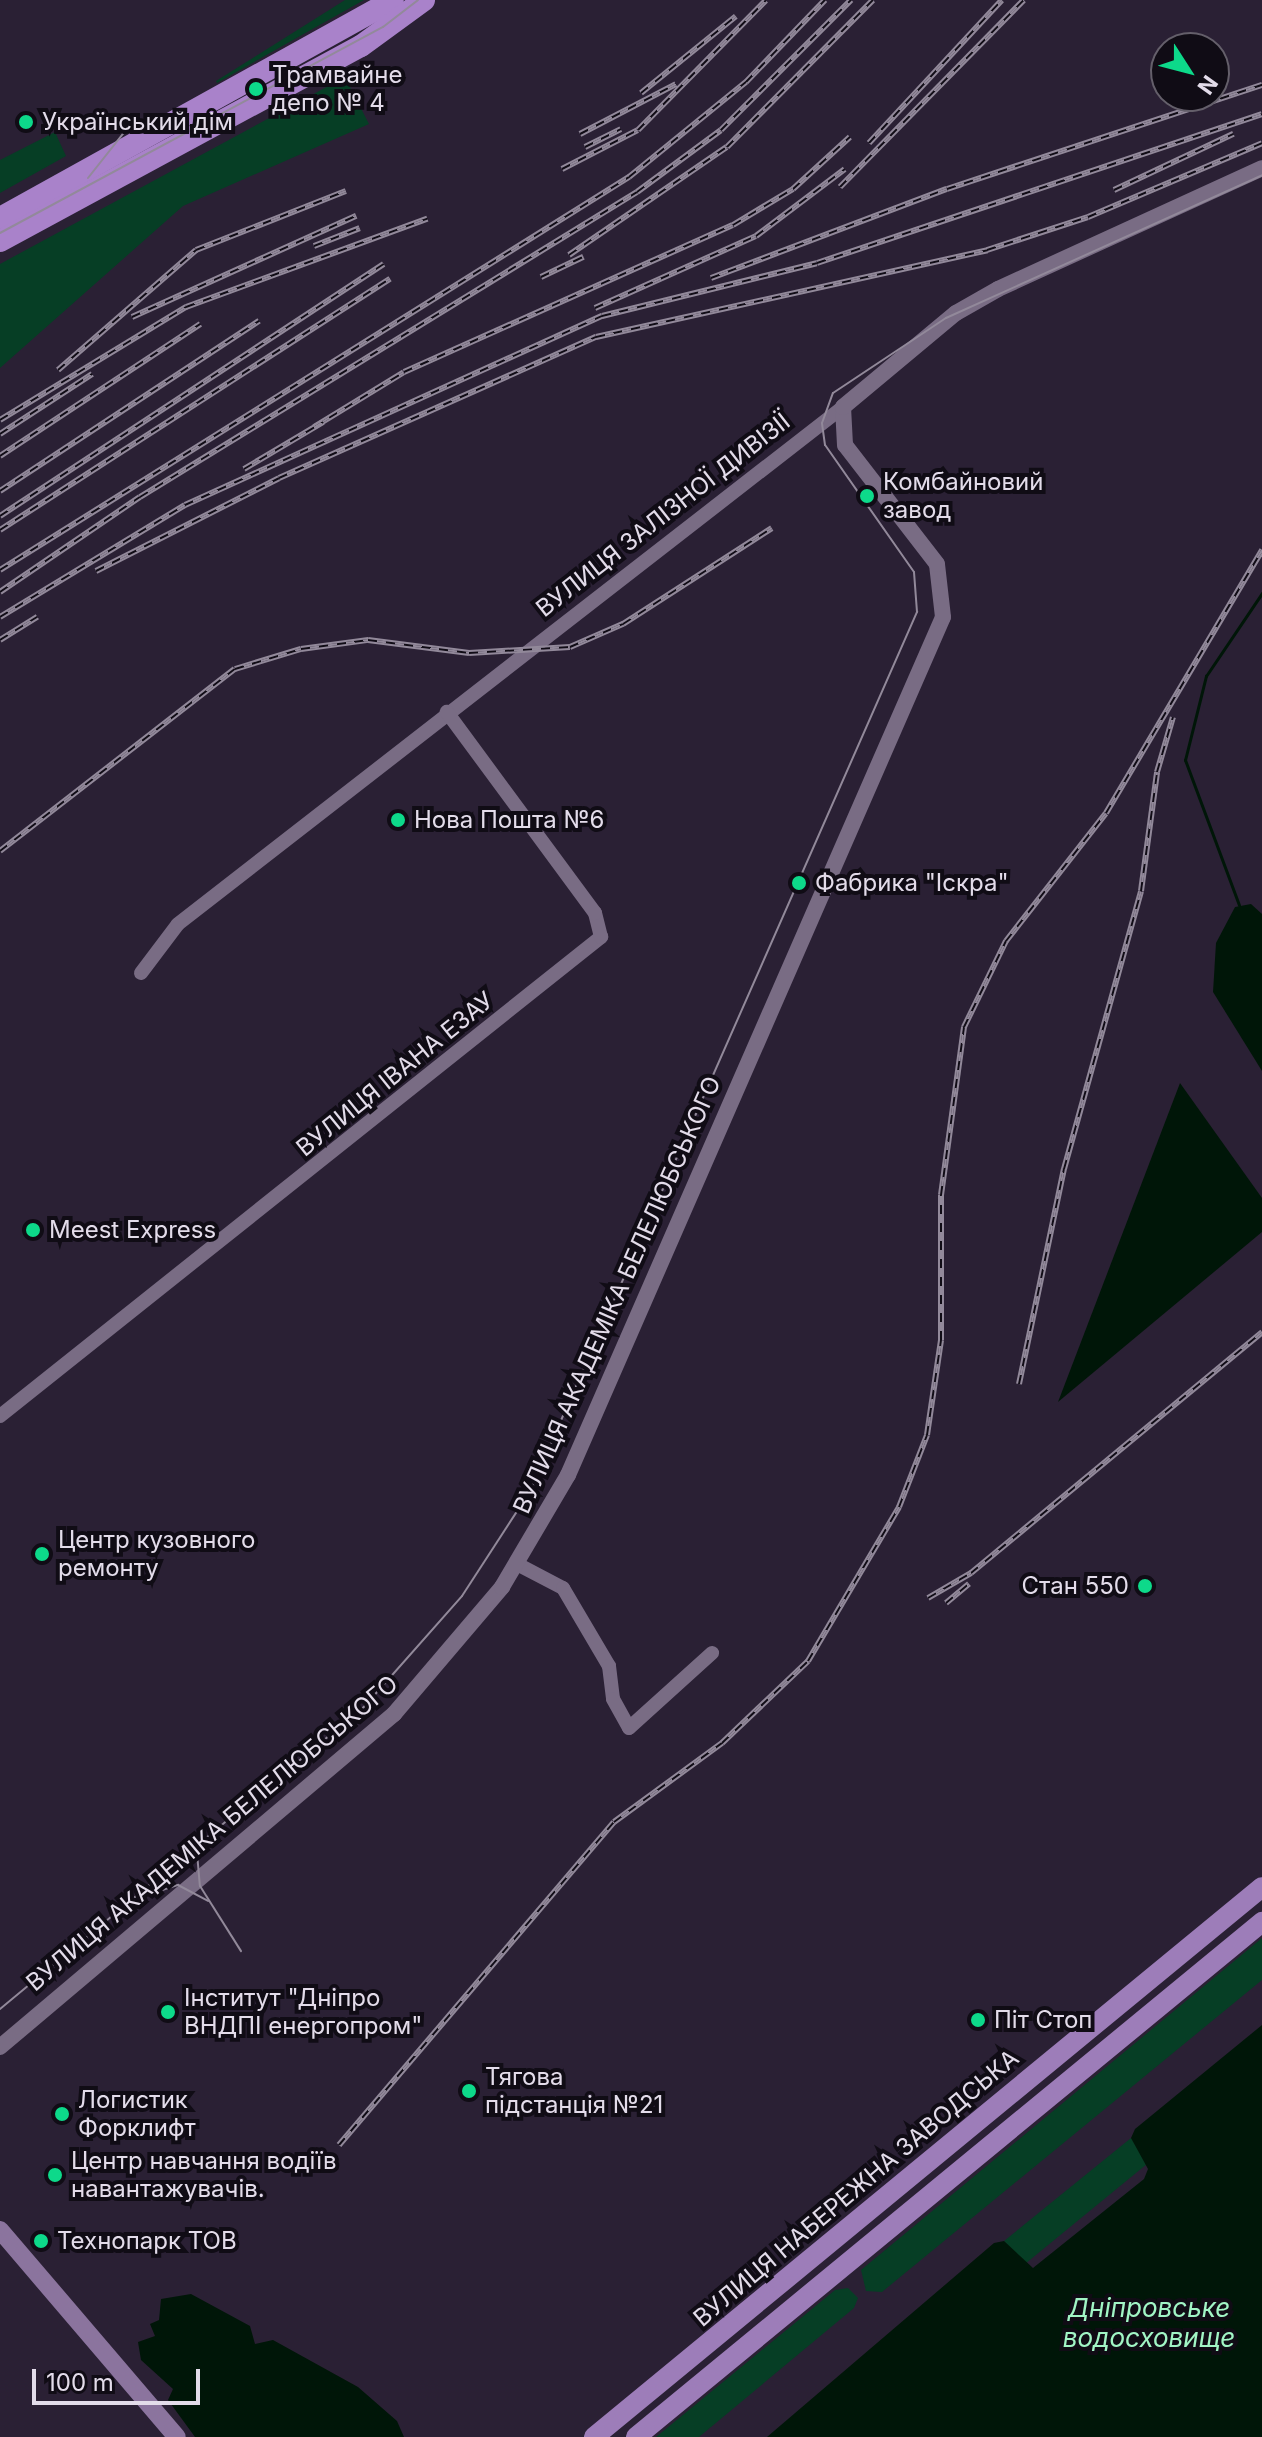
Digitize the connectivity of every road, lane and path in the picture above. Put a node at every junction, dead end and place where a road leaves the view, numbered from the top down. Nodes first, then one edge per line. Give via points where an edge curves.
1 (393, 0) edge
2 (424, 0) edge
3 (1262, 168) edge
4 (0, 218) edge
5 (0, 241) edge
6 (843, 407) junction
7 (447, 712) junction
8 (141, 973) dead end
9 (0, 1416) edge
10 (517, 1564) junction
11 (712, 1653) dead end
12 (1262, 1887) edge
13 (1262, 1922) edge
14 (0, 2047) edge
15 (0, 2230) edge
16 (177, 2437) edge
17 (594, 2437) edge
18 (636, 2437) edge

1 - 4 highway
2 - 5 highway via 361,46
3 - 6 street, ВУЛИЦЯ ЗАЛІЗНОЇ ДИВІЗІЇ via 998,289 956,313
6 - 7 street, ВУЛИЦЯ ЗАЛІЗНОЇ ДИВІЗІЇ
6 - 10 street, ВУЛИЦЯ АКАДЕМІКА БЕЛЕЛЮБСЬКОГО via 839,425 850,453 937,564 943,617 568,1475
7 - 8 street, ВУЛИЦЯ ЗАЛІЗНОЇ ДИВІЗІЇ via 178,924
7 - 9 street, ВУЛИЦЯ ІВАНА ЕЗАУ via 595,913 601,937
10 - 11 street via 563,1588 609,1666 613,1699 629,1728
10 - 14 street, ВУЛИЦЯ АКАДЕМІКА БЕЛЕЛЮБСЬКОГО via 394,1714
12 - 17 main road, ВУЛИЦЯ НАБЕРЕЖНА ЗАВОДСЬКА
13 - 18 main road
15 - 16 main road

